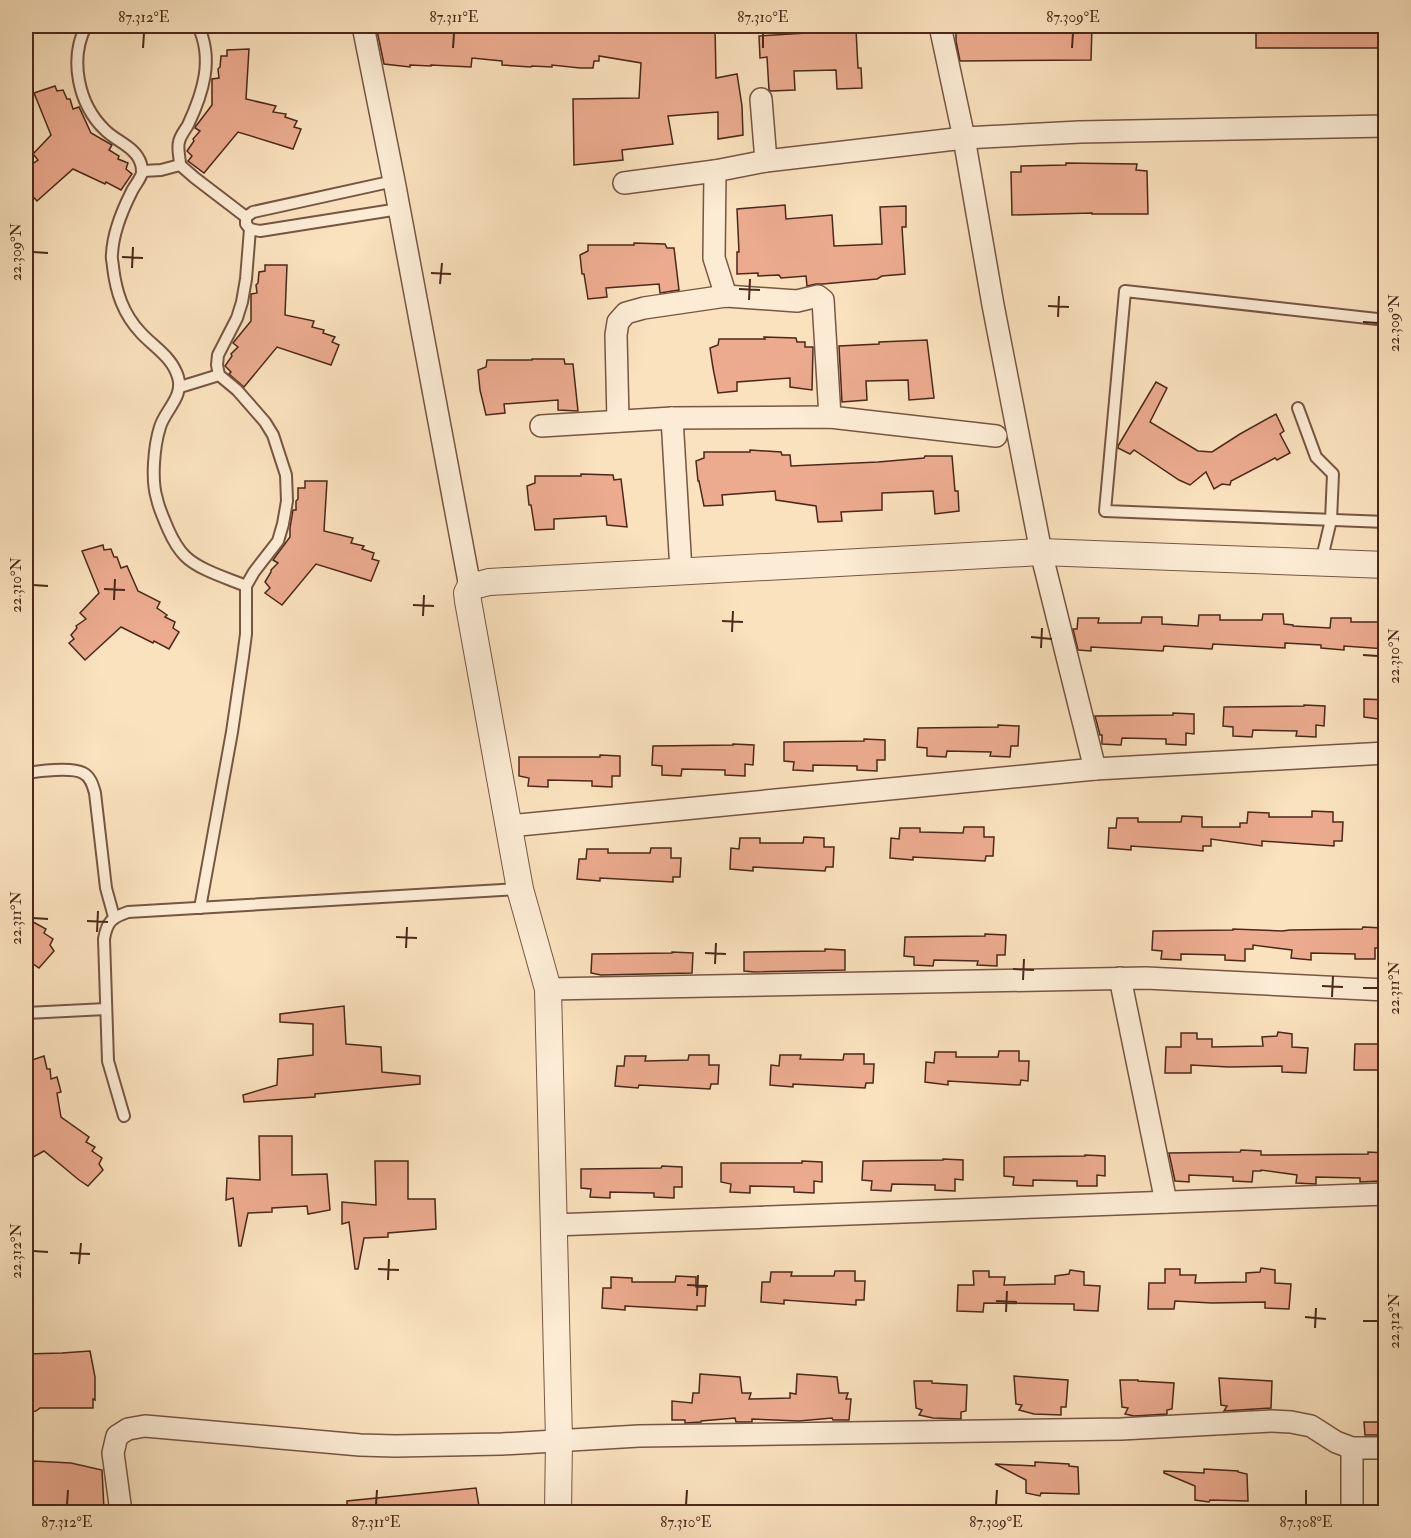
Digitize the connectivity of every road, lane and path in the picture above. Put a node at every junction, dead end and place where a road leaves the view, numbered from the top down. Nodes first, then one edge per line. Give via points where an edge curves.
1 (86, 26) edge
2 (198, 26) edge
3 (363, 26) edge
4 (940, 26) edge
5 (761, 99) dead end
6 (1386, 126) edge
7 (964, 138) junction
8 (766, 161) junction
9 (180, 165) junction
10 (143, 171) junction
11 (715, 171) junction
12 (394, 181) junction
13 (624, 183) dead end
14 (399, 209) junction
15 (246, 217) junction
16 (250, 230) junction
17 (726, 296) junction
18 (1386, 320) edge
19 (219, 375) junction
20 (180, 387) junction
21 (1298, 408) dead end
22 (830, 417) junction
23 (672, 418) junction
24 (618, 421) junction
25 (541, 426) dead end
26 (996, 436) dead end
27 (1331, 520) junction
28 (1386, 522) edge
29 (1041, 552) junction
30 (1321, 562) junction
31 (1386, 565) edge
32 (681, 571) junction
33 (246, 586) junction
34 (470, 587) junction
35 (1386, 753) edge
36 (1095, 769) junction
37 (26, 773) edge
38 (509, 826) junction
39 (520, 889) junction
40 (200, 908) junction
41 (114, 917) junction
42 (1120, 978) junction
43 (548, 989) junction
44 (1386, 990) edge
45 (106, 1009) junction
46 (26, 1013) edge
47 (124, 1116) dead end
48 (1386, 1194) edge
49 (1166, 1202) junction
50 (553, 1225) junction
51 (559, 1440) junction
52 (1352, 1448) junction
53 (1386, 1448) edge
54 (121, 1512) edge
55 (558, 1512) edge
56 (1352, 1512) edge

1 - 10 lane via 77,53 77,69 88,105 106,131 136,154
2 - 9 lane via 206,45 207,65 204,85 178,141
3 - 12 street
4 - 7 street
5 - 8 street
6 - 7 street
7 - 8 street
7 - 29 street
8 - 11 street
9 - 10 lane
9 - 15 lane
10 - 20 lane via 117,229 112,254 114,276 127,316 171,362
11 - 13 street
11 - 17 street via 714,258
12 - 14 street
12 - 15 lane via 253,212
14 - 16 lane
14 - 34 street
15 - 16 lane
16 - 19 lane via 242,302 218,355
17 - 22 street via 797,301 818,296 823,300
17 - 24 street via 644,308 626,313 618,322
18 - 27 lane via 1125,291 1105,511
19 - 20 lane
19 - 33 lane via 265,422 286,475 287,501 278,541
20 - 33 lane via 160,426 156,444 156,497 162,516 184,555 197,565
21 - 27 lane via 1317,457 1333,474
22 - 23 street
22 - 26 street
23 - 24 street
23 - 32 street
24 - 25 street
27 - 28 lane
27 - 30 lane
29 - 30 street
29 - 32 street
29 - 36 street
30 - 31 street
32 - 34 street via 489,582
33 - 40 lane via 243,657
34 - 38 street via 468,601
35 - 36 street
36 - 38 street
37 - 41 lane via 67,770 84,773 91,781 106,888
38 - 39 street
39 - 40 lane
39 - 43 street
40 - 41 lane via 128,912
41 - 45 lane via 106,927 104,939
42 - 43 street
42 - 44 street
42 - 49 street
43 - 50 street
45 - 46 lane
45 - 47 lane via 108,1061
48 - 49 street
49 - 50 street
50 - 51 street
51 - 52 street via 1121,1429 1272,1421 1311,1426
51 - 54 street via 395,1446 145,1426 128,1428 117,1436 114,1453
51 - 55 street
52 - 53 street
52 - 56 street

